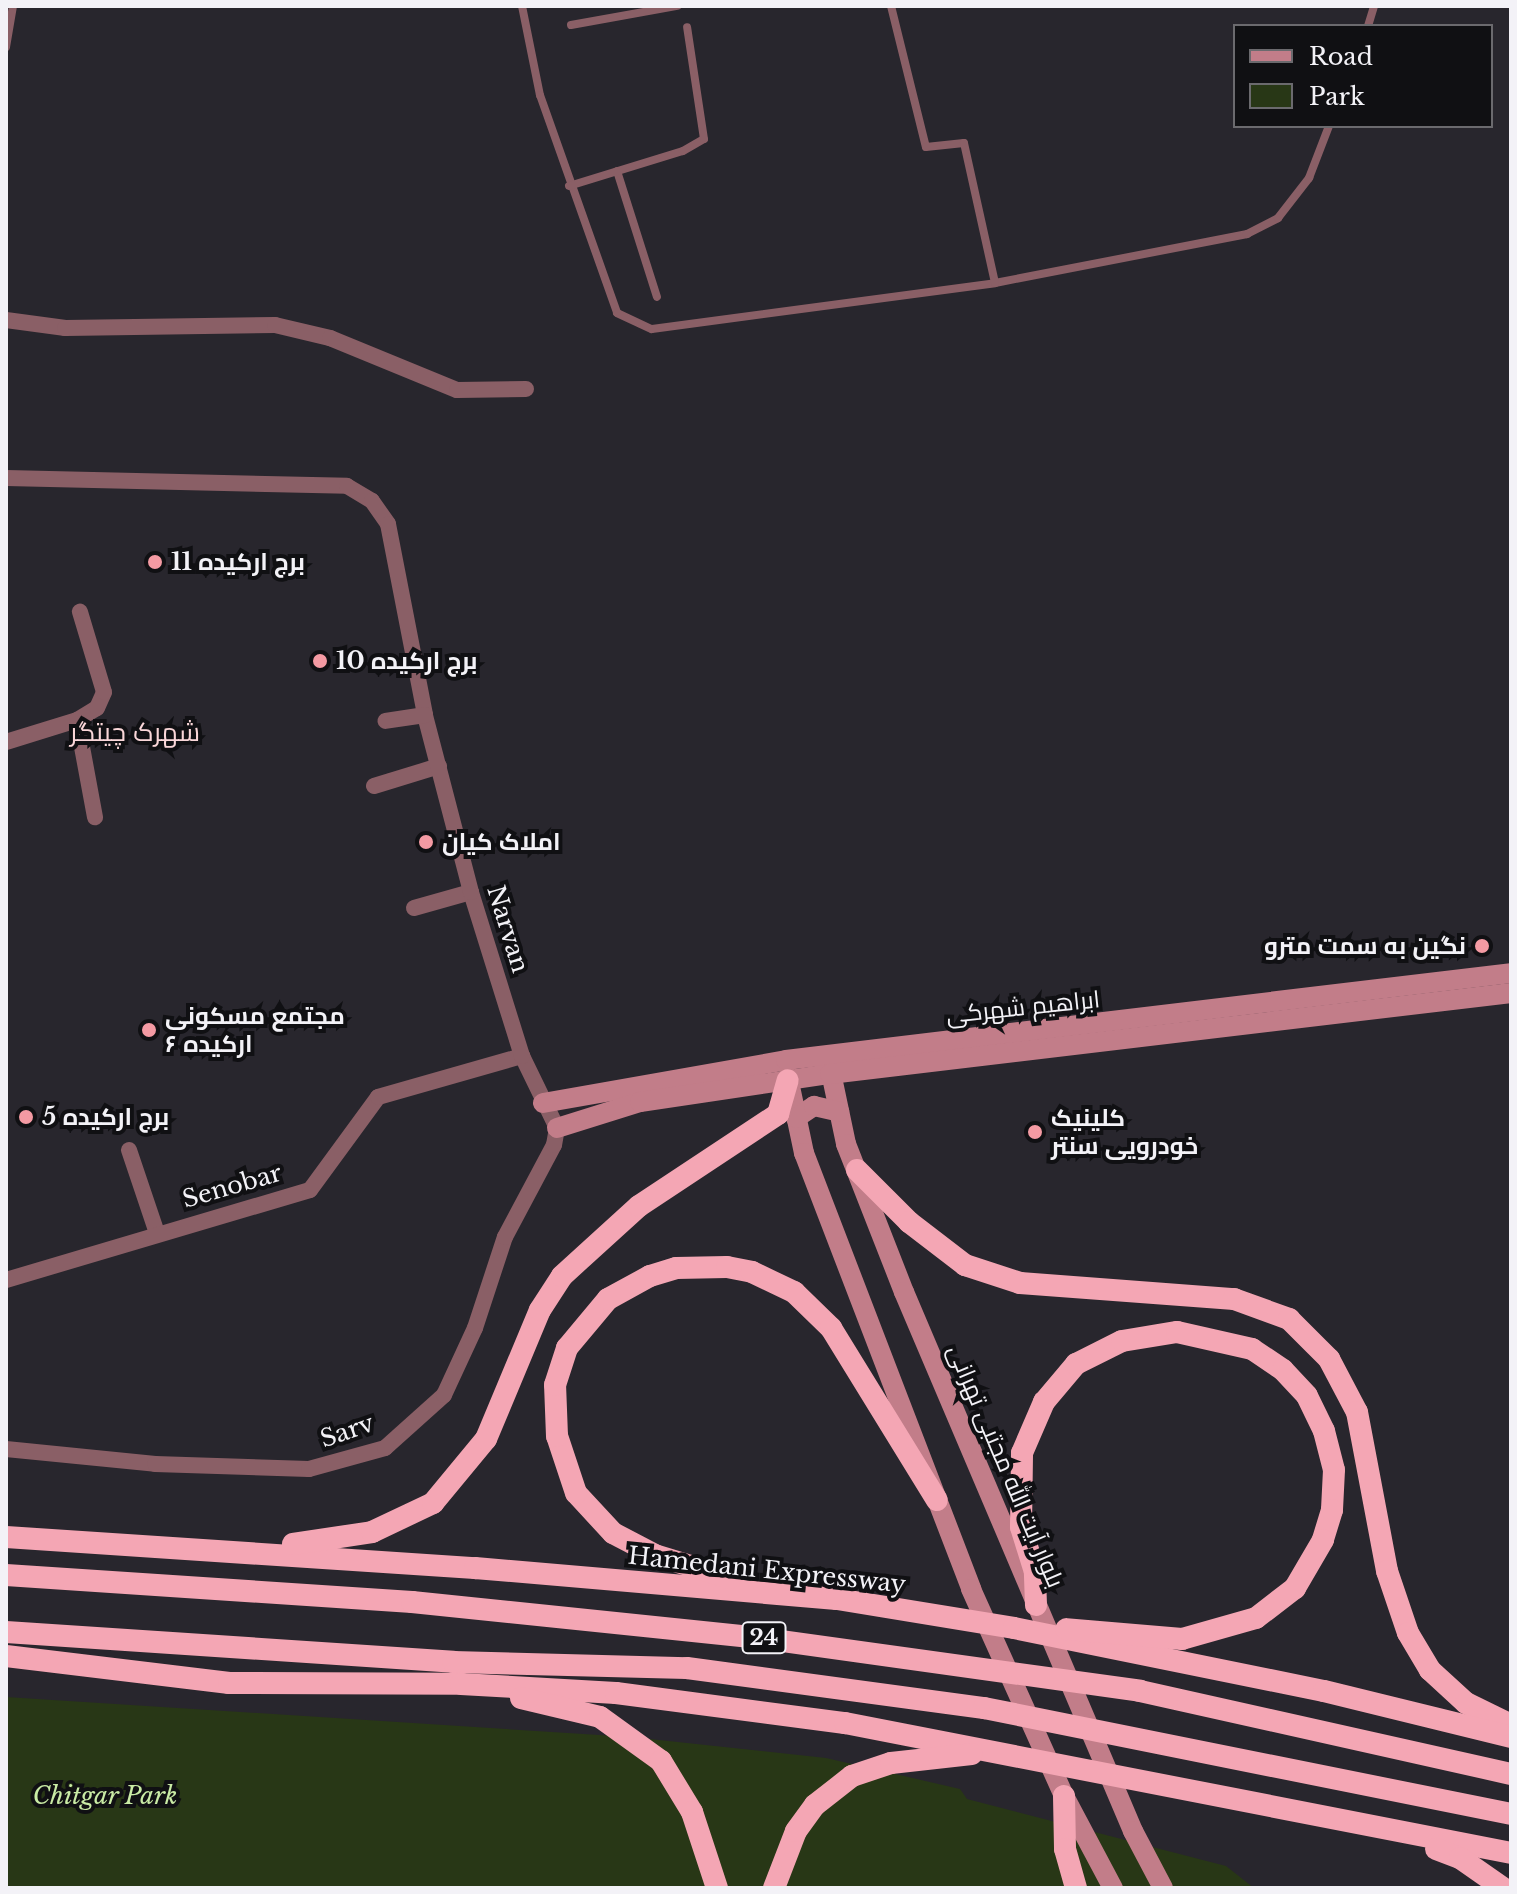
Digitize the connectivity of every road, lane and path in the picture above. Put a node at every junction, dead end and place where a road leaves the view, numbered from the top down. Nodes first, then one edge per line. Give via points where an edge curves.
1 (13, 6) edge
2 (522, 6) edge
3 (677, 6) edge
4 (891, 6) edge
5 (571, 25) dead end
6 (687, 27) dead end
7 (6, 47) edge
8 (1328, 128) edge
9 (617, 171) junction
10 (569, 186) junction
11 (995, 283) junction
12 (657, 297) dead end
13 (6, 320) edge
14 (526, 389) dead end
15 (6, 478) edge
16 (80, 612) dead end
17 (425, 715) junction
18 (77, 720) junction
19 (385, 721) dead end
20 (6, 742) edge
21 (439, 766) junction
22 (374, 786) dead end
23 (95, 817) dead end
24 (471, 892) junction
25 (414, 908) dead end
26 (1511, 973) edge
27 (1511, 993) edge
28 (522, 1056) junction
29 (829, 1064) junction
30 (787, 1070) junction
31 (543, 1103) junction
32 (839, 1112) junction
33 (796, 1118) junction
34 (557, 1128) junction
35 (129, 1150) dead end
36 (857, 1170) junction
37 (157, 1233) junction
38 (6, 1280) edge
39 (6, 1449) edge
40 (937, 1500) junction
41 (6, 1537) edge
42 (202, 1549) junction
43 (6, 1575) edge
44 (837, 1599) junction
45 (1036, 1605) junction
46 (1014, 1628) junction
47 (6, 1632) edge
48 (6, 1656) edge
49 (461, 1684) junction
50 (1511, 1725) edge
51 (1511, 1737) edge
52 (1004, 1752) junction
53 (1511, 1774) edge
54 (1064, 1796) junction
55 (1511, 1814) edge
56 (1356, 1822) junction
57 (1511, 1853) edge
58 (717, 1888) edge
59 (774, 1888) edge
60 (1076, 1888) edge
61 (1113, 1888) edge
62 (1163, 1888) edge
63 (1503, 1888) edge

1 - 7 lane
2 - 10 lane
3 - 5 lane
4 - 11 lane via 926,147 964,143
6 - 9 lane via 704,112 704,139 683,151
8 - 11 lane via 1309,178 1278,218 1247,234
9 - 10 lane
9 - 12 lane
10 - 11 lane via 617,313 652,329
13 - 14 street via 65,328 275,325 330,338 457,390
15 - 17 street, Narvan via 347,486 372,501 388,524
16 - 18 street via 104,692 97,708
17 - 19 street
17 - 21 street, Narvan
18 - 20 street
18 - 23 street
21 - 22 street
21 - 24 street, Narvan
24 - 25 street
24 - 28 street, Narvan
26 - 29 main road, ابراهیم شهرکی
27 - 29 main road, ابراهیم شهرکی
28 - 31 street, Narvan
28 - 37 street, Senobar via 378,1097 310,1190
29 - 30 main road, ابراهیم شهرکی
29 - 32 main road, بلوار آیت الله مجتبی تهرانی
30 - 31 main road, ابراهیم شهرکی
30 - 33 main road
30 - 34 main road, ابراهیم شهرکی via 640,1102
30 - 42 highway via 778,1114 651,1196 568,1269 540,1310 486,1439 433,1503 372,1532 319,1542
31 - 34 street, Narvan
32 - 33 main road via 814,1106
32 - 36 main road, بلوار آیت الله مجتبی تهرانی
33 - 40 main road via 804,1153
34 - 39 street, Sarv via 554,1145 505,1237 475,1328 444,1395 385,1448 309,1469 155,1464
35 - 37 street
36 - 45 main road, بلوار آیت الله مجتبی تهرانی
36 - 50 highway via 909,1222 965,1265 1020,1283 1234,1299 1289,1319 1329,1359 1357,1412 1387,1571 1408,1633 1430,1670 1466,1703
37 - 38 street, Senobar
40 - 44 highway via 831,1328 785,1287 727,1267 676,1268 628,1286 591,1314 567,1348 555,1385 557,1436 576,1493 613,1533 655,1555 704,1573
40 - 54 main road
41 - 42 highway, Hamedani Expressway
42 - 44 highway, Hamedani Expressway
43 - 53 highway, 24 via 412,1602 753,1637 1140,1691
44 - 46 highway, Hamedani Expressway
45 - 46 highway via 1035,1572 1021,1527 1022,1453 1044,1402 1076,1364 1122,1341 1177,1332 1216,1337 1252,1349 1283,1370 1307,1396 1334,1470 1332,1510 1310,1565 1274,1605 1225,1630 1182,1639
45 - 62 main road, بلوار آیت الله مجتبی تهرانی via 1133,1831
46 - 51 highway, Hamedani Expressway via 1324,1691
47 - 55 highway, 24 via 453,1662 687,1668 984,1708
48 - 49 highway via 229,1683
49 - 52 highway via 616,1693 845,1723
49 - 58 highway via 600,1717 624,1730 661,1761 683,1792
52 - 56 highway via 1152,1787
52 - 59 highway via 891,1763 852,1776 815,1805 796,1831
54 - 60 highway via 1065,1849
54 - 61 main road
56 - 57 highway
56 - 63 highway via 1460,1858

